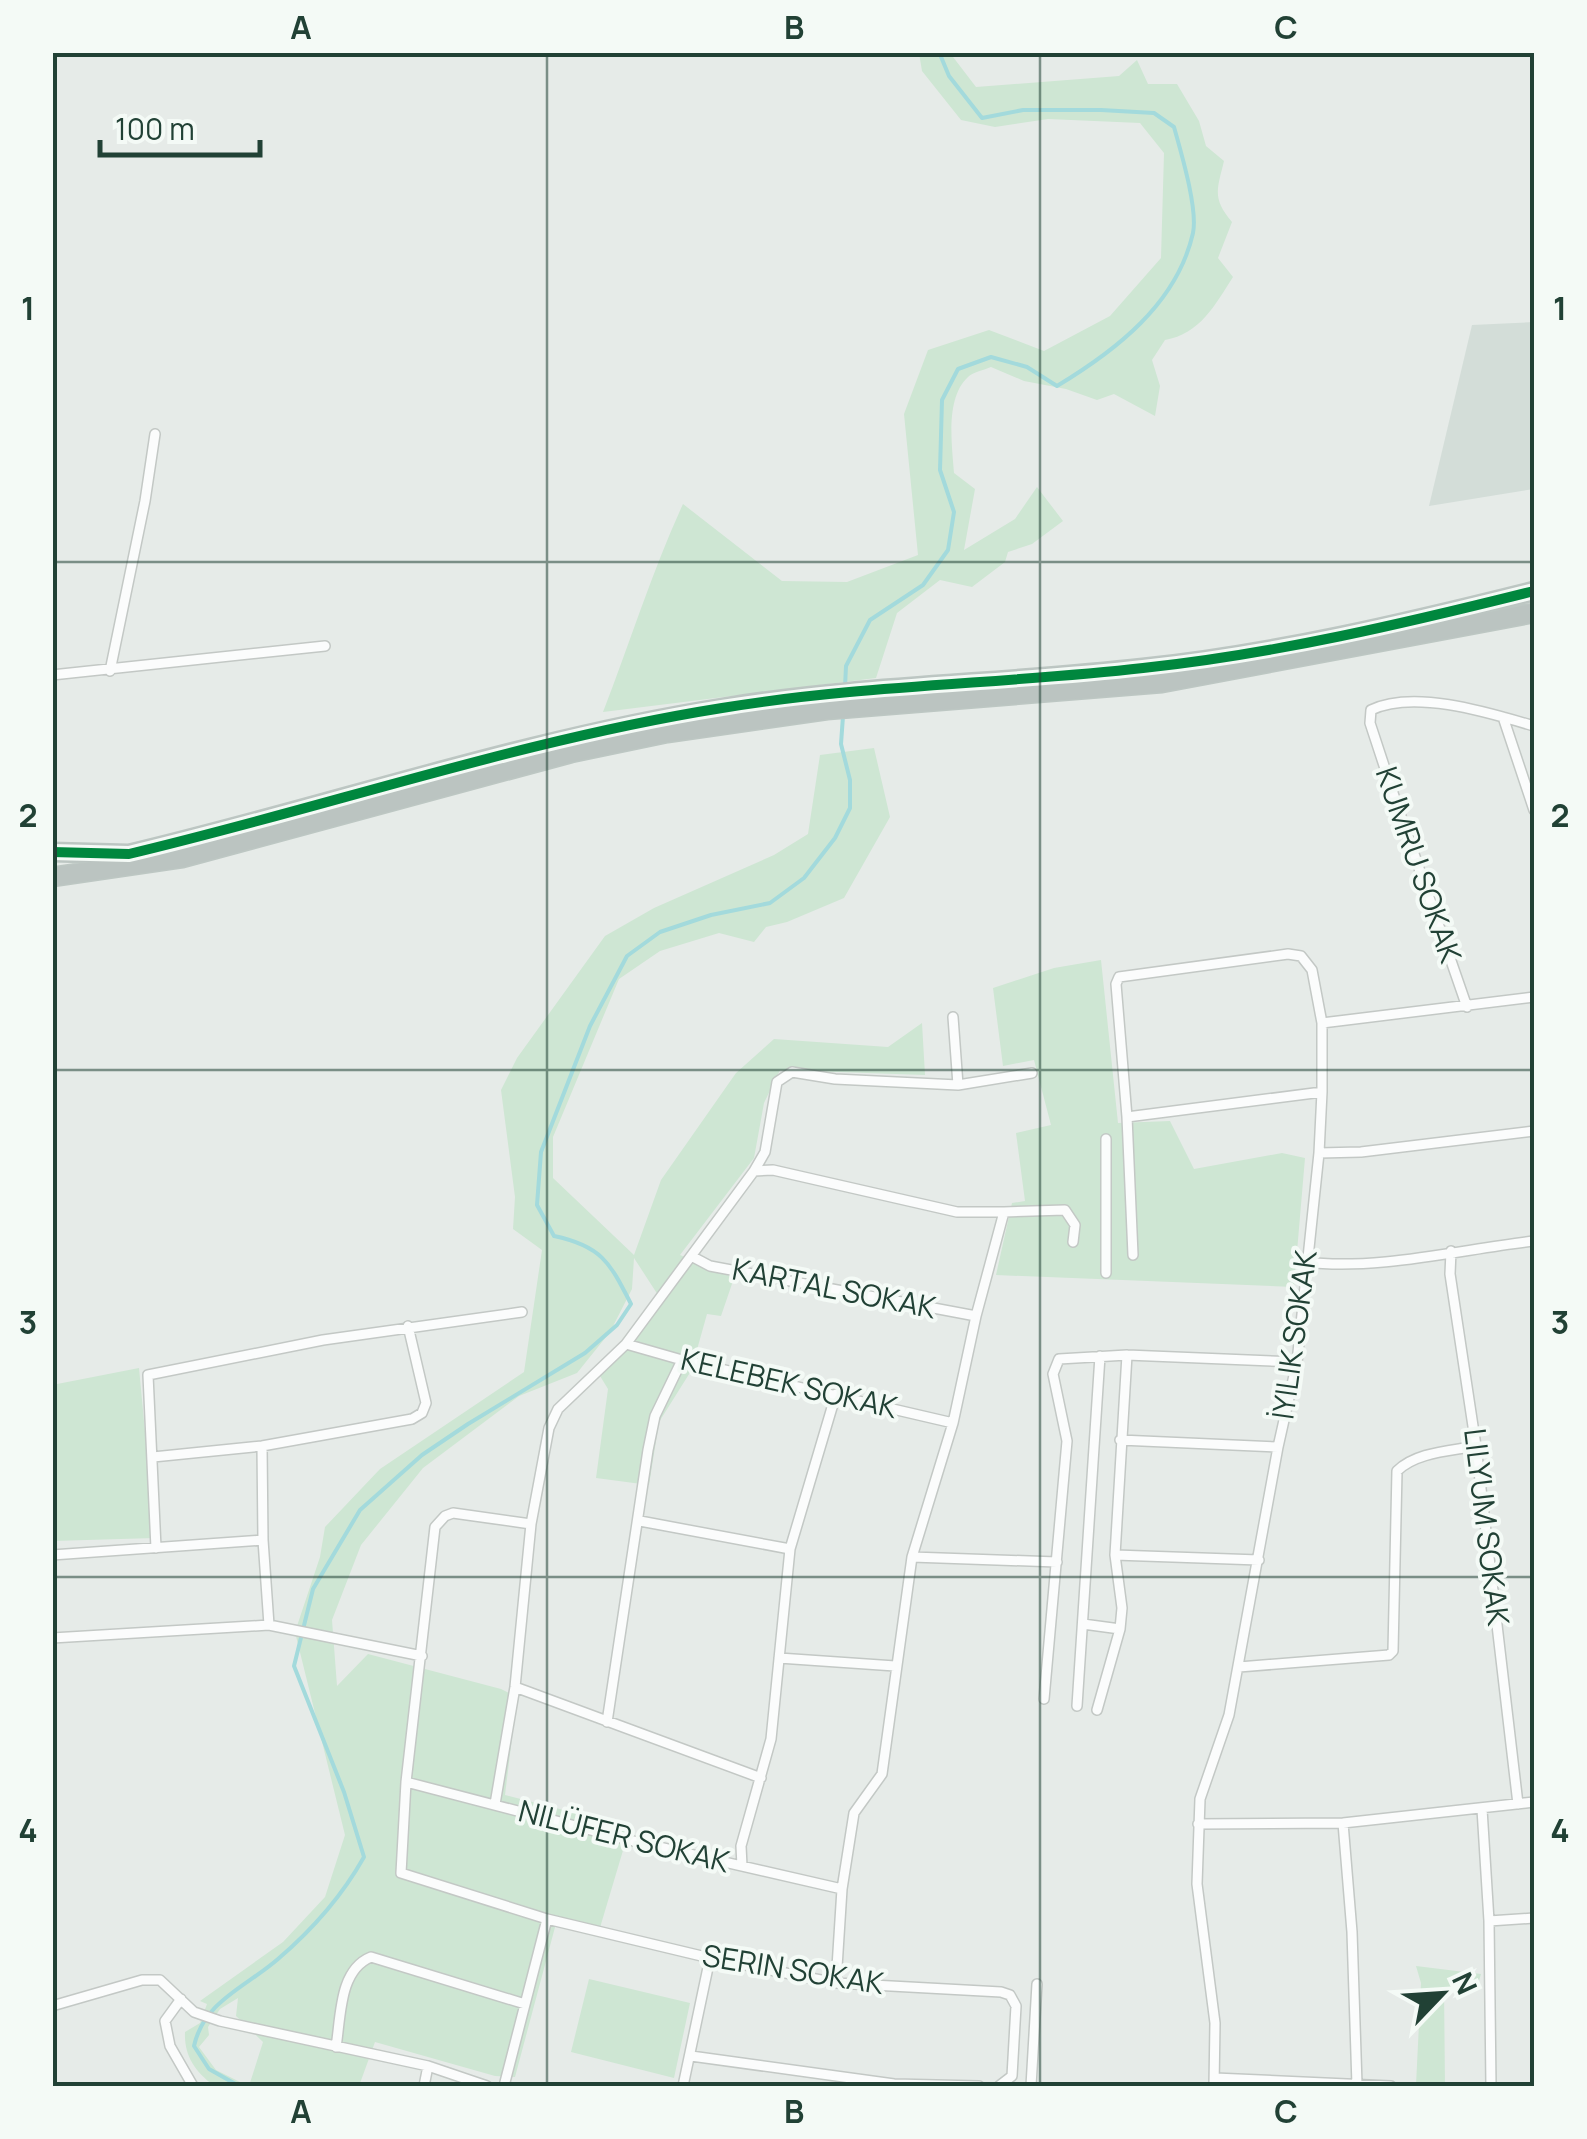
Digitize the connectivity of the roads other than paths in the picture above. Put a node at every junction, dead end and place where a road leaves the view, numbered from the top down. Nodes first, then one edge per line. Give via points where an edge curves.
1 (155, 434) dead end
2 (1534, 592) edge
3 (1534, 614) edge
4 (325, 646) dead end
5 (110, 671) junction
6 (52, 675) edge
7 (864, 699) junction
8 (826, 702) junction
9 (1503, 717) junction
10 (1534, 726) edge
11 (1534, 810) edge
12 (52, 852) edge
13 (52, 877) edge
14 (1534, 997) edge
15 (1467, 1007) junction
16 (953, 1017) dead end
17 (1322, 1023) junction
18 (1032, 1073) dead end
19 (958, 1086) junction
20 (1322, 1092) junction
21 (1127, 1117) junction
22 (1534, 1131) edge
23 (1106, 1138) dead end
24 (1319, 1153) junction
25 (754, 1171) junction
26 (1004, 1212) junction
27 (1073, 1242) dead end
28 (1534, 1242) edge
29 (1451, 1251) junction
30 (1133, 1255) dead end
31 (693, 1257) junction
32 (1306, 1262) junction
33 (1106, 1272) dead end
34 (522, 1312) dead end
35 (976, 1316) junction
36 (408, 1326) junction
37 (626, 1344) junction
38 (1127, 1354) junction
39 (1100, 1356) junction
40 (682, 1360) junction
41 (1297, 1362) junction
42 (836, 1394) junction
43 (953, 1423) junction
44 (1120, 1440) junction
45 (262, 1446) junction
46 (1278, 1446) junction
47 (1476, 1446) junction
48 (153, 1457) junction
49 (640, 1521) junction
50 (531, 1524) junction
51 (263, 1540) junction
52 (156, 1548) junction
53 (790, 1549) junction
54 (1115, 1555) junction
55 (52, 1556) edge
56 (912, 1557) junction
57 (1259, 1560) junction
58 (1056, 1562) junction
59 (1083, 1624) junction
60 (273, 1625) junction
61 (1120, 1629) junction
62 (52, 1638) edge
63 (422, 1656) junction
64 (779, 1658) junction
65 (894, 1666) junction
66 (1239, 1666) junction
67 (515, 1687) junction
68 (1044, 1699) dead end
69 (1077, 1706) dead end
70 (1097, 1710) dead end
71 (607, 1722) junction
72 (760, 1778) junction
73 (406, 1782) junction
74 (1534, 1802) edge
75 (495, 1804) junction
76 (1518, 1804) junction
77 (1482, 1809) junction
78 (1343, 1823) junction
79 (1198, 1824) junction
80 (742, 1866) junction
81 (842, 1889) junction
82 (1534, 1918) edge
83 (547, 1919) junction
84 (1490, 1921) junction
85 (710, 1958) junction
86 (836, 1984) junction
87 (1037, 1984) dead end
88 (182, 2000) junction
89 (525, 2004) junction
90 (52, 2006) edge
91 (336, 2047) junction
92 (691, 2056) junction
93 (428, 2066) junction
94 (1215, 2082) edge
95 (1357, 2085) edge
96 (193, 2086) edge
97 (424, 2086) edge
98 (488, 2086) edge
99 (504, 2086) edge
100 (683, 2086) edge
101 (979, 2086) edge
102 (1002, 2086) edge
103 (1031, 2086) edge
104 (1390, 2086) edge
105 (1491, 2086) edge

1 - 5 street
2 - 7 highway via 1212,659
3 - 7 highway via 1162,683
4 - 5 street
5 - 6 street
7 - 8 highway
8 - 12 highway via 728,707 597,731 130,854
8 - 13 highway via 590,749 182,858
9 - 10 street
9 - 11 street
9 - 15 street, KUMRU SOKAK via 1447,704 1371,710 1370,724
14 - 15 street
15 - 17 street
16 - 19 street
17 - 20 street, İYILIK SOKAK
17 - 21 street, İYILIK SOKAK via 1312,970 1301,956 1119,976
18 - 19 street
19 - 25 street via 792,1072 777,1082 765,1152
20 - 21 street
20 - 24 street, İYILIK SOKAK
21 - 30 street
22 - 24 street
23 - 33 street
24 - 32 street, İYILIK SOKAK
25 - 26 street via 957,1212
25 - 31 street
26 - 27 street via 1064,1210 1075,1224
26 - 35 street
28 - 29 street
29 - 32 street
29 - 47 street, LILYUM SOKAK
31 - 35 street, KARTAL SOKAK via 710,1266
31 - 37 street
32 - 41 street, İYILIK SOKAK
34 - 36 street
35 - 43 street
36 - 45 street via 426,1403 422,1413
36 - 48 street via 148,1375
37 - 40 street, KELEBEK SOKAK
37 - 50 street via 558,1409
38 - 39 street
38 - 41 street
38 - 44 street
39 - 58 street via 1059,1359 1053,1374 1066,1441
39 - 59 street
40 - 42 street, KELEBEK SOKAK
40 - 49 street via 655,1416
41 - 46 street, İYILIK SOKAK
42 - 43 street, KELEBEK SOKAK
42 - 53 street
43 - 56 street
44 - 46 street
44 - 54 street
45 - 48 street
45 - 51 street
46 - 57 street, İYILIK SOKAK
47 - 66 street via 1421,1457 1397,1471 1389,1655
47 - 76 street, LILYUM SOKAK
48 - 52 street
49 - 53 street
49 - 71 street
50 - 63 street via 453,1514 435,1527
50 - 67 street
51 - 52 street
51 - 60 street
52 - 55 street
53 - 64 street
54 - 57 street
54 - 61 street
56 - 58 street
56 - 65 street
57 - 66 street, İYILIK SOKAK
58 - 68 street
59 - 61 street
59 - 69 street
60 - 62 street
60 - 63 street
61 - 70 street
63 - 73 street
64 - 65 street
64 - 72 street via 774,1725
65 - 81 street via 882,1774 854,1813
66 - 79 street, İYILIK SOKAK
67 - 71 street
67 - 75 street
71 - 72 street
72 - 80 street
73 - 75 street, NILÜFER SOKAK
73 - 83 street, SERIN SOKAK via 401,1873
74 - 76 street
75 - 80 street, NILÜFER SOKAK
76 - 77 street
77 - 78 street
77 - 84 street
78 - 79 street
78 - 95 street
79 - 94 street, İYILIK SOKAK
80 - 81 street, NILÜFER SOKAK
81 - 86 street
82 - 84 street
83 - 85 street, SERIN SOKAK
83 - 89 street
84 - 105 street
85 - 86 street, SERIN SOKAK
85 - 92 street
86 - 102 street, SERIN SOKAK via 1010,1996 1016,2006 1012,2076
87 - 103 street
88 - 90 street via 160,1980 142,1980
88 - 91 street via 194,2012 220,2020
88 - 96 street via 165,2021 170,2046
89 - 91 street via 372,1957 357,1963 348,1979
89 - 99 street
91 - 93 street
92 - 100 street
92 - 101 street via 860,2081
93 - 97 street
93 - 98 street
94 - 95 street
95 - 104 street

